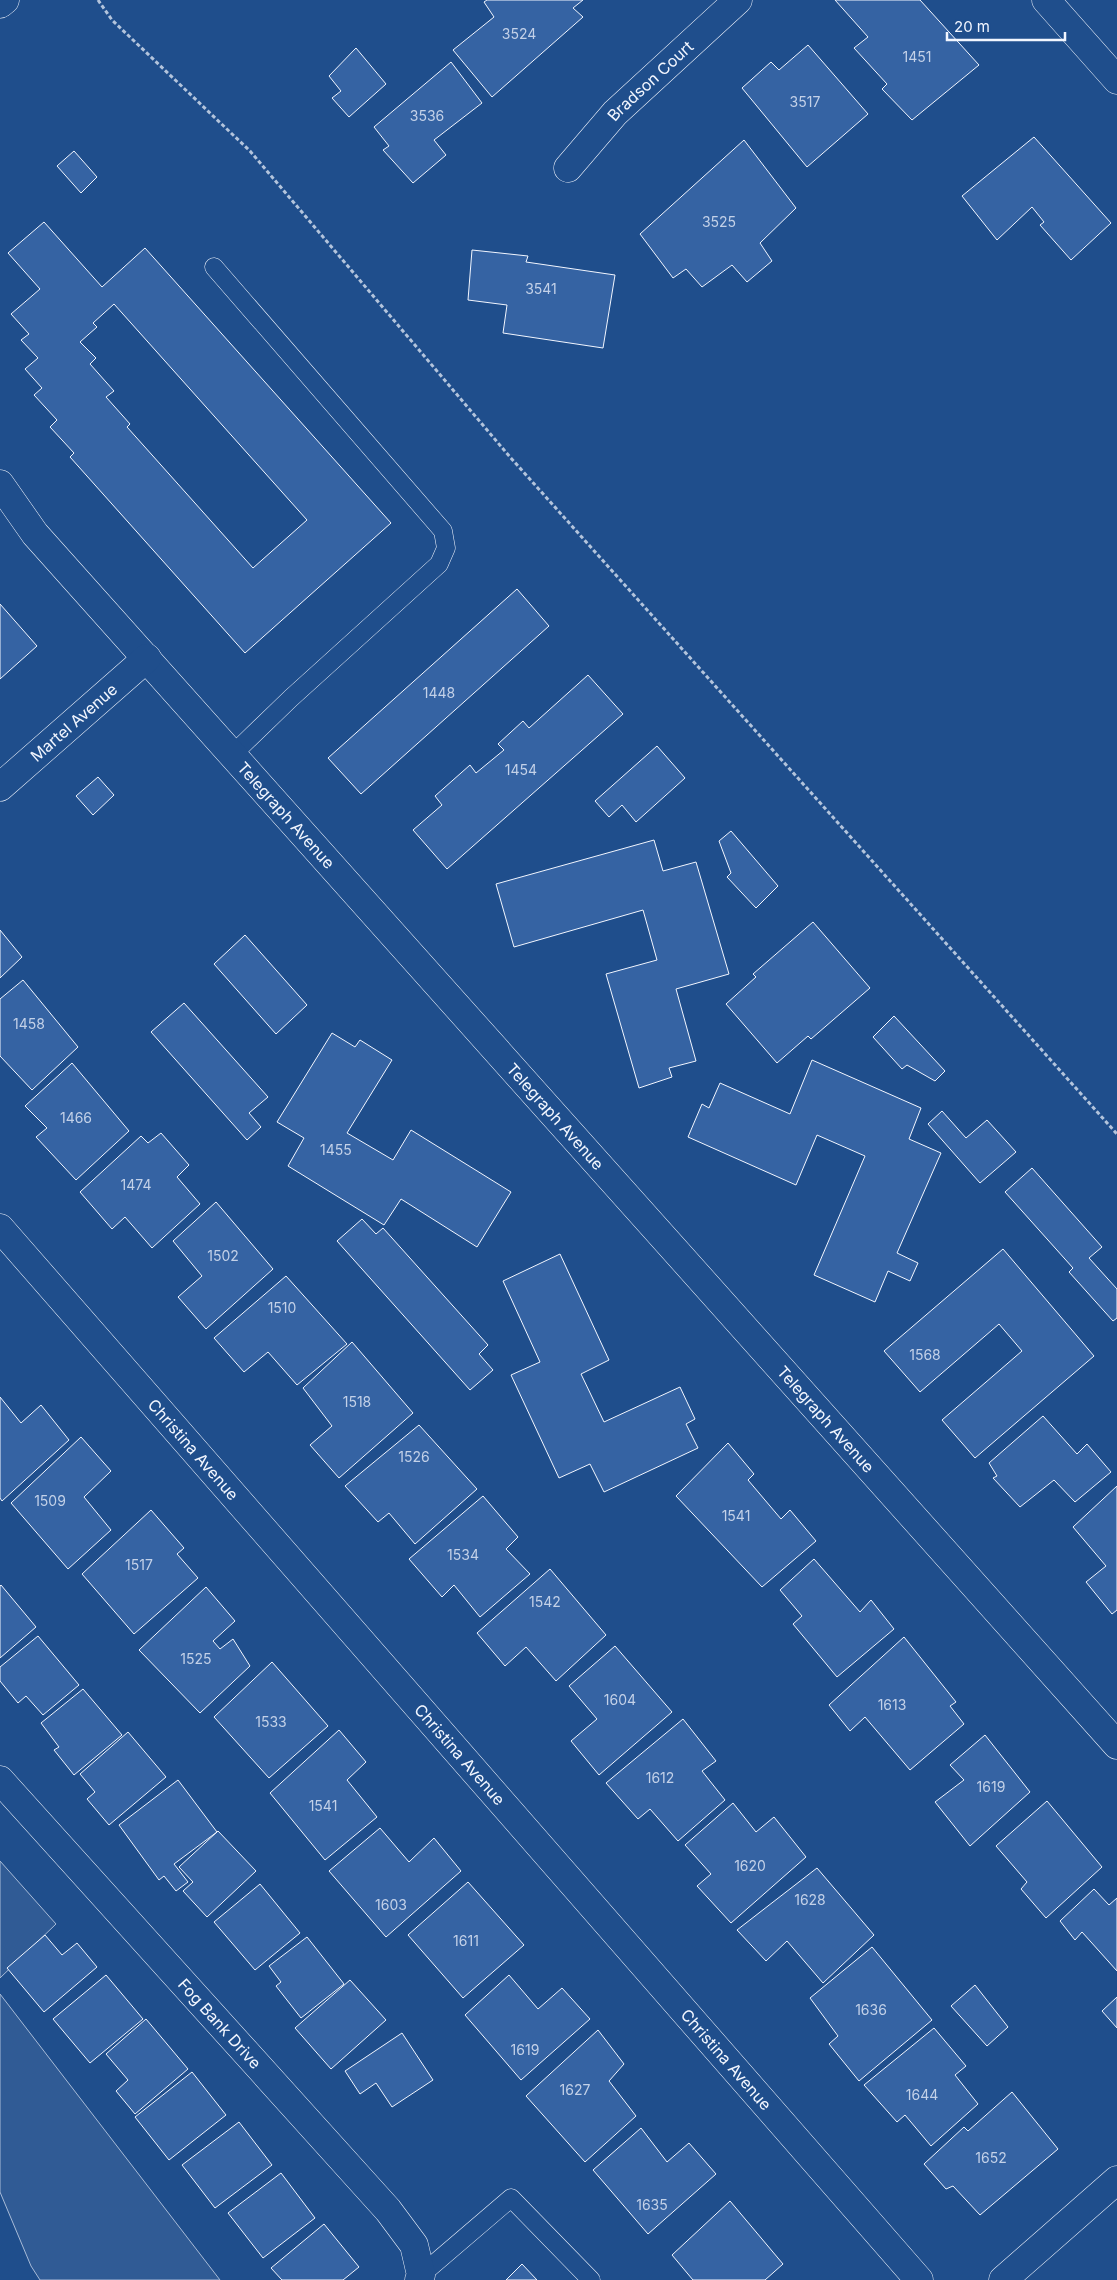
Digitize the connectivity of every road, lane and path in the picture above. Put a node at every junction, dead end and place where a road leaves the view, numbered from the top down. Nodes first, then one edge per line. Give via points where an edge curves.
1 (5, 0) edge
2 (98, 0) edge
3 (738, 0) edge
4 (1046, 0) edge
5 (0, 4) edge
6 (1117, 80) edge
7 (568, 168) dead end
8 (214, 267) dead end
9 (0, 484) edge
10 (147, 658) junction
11 (233, 754) junction
12 (0, 787) edge
13 (1117, 1134) edge
14 (0, 1228) edge
15 (1117, 1745) edge
16 (0, 1780) edge
17 (1117, 2180) edge
18 (420, 2278) edge
19 (591, 2280) edge
20 (919, 2280) edge
21 (1003, 2280) edge

1 - 5 street
2 - 13 path via 112,20 250,152 510,457
3 - 7 street, Bradson Court via 622,106
4 - 6 street
8 - 11 lane via 443,532 446,548 439,564
9 - 10 street, Telegraph Avenue via 36,534
10 - 11 street, Telegraph Avenue
10 - 12 street, Martel Avenue
11 - 15 street, Telegraph Avenue
14 - 20 street, Christina Avenue
16 - 18 street, Fog Bank Drive via 388,2210 414,2244
17 - 21 street
18 - 19 lane via 511,2198

